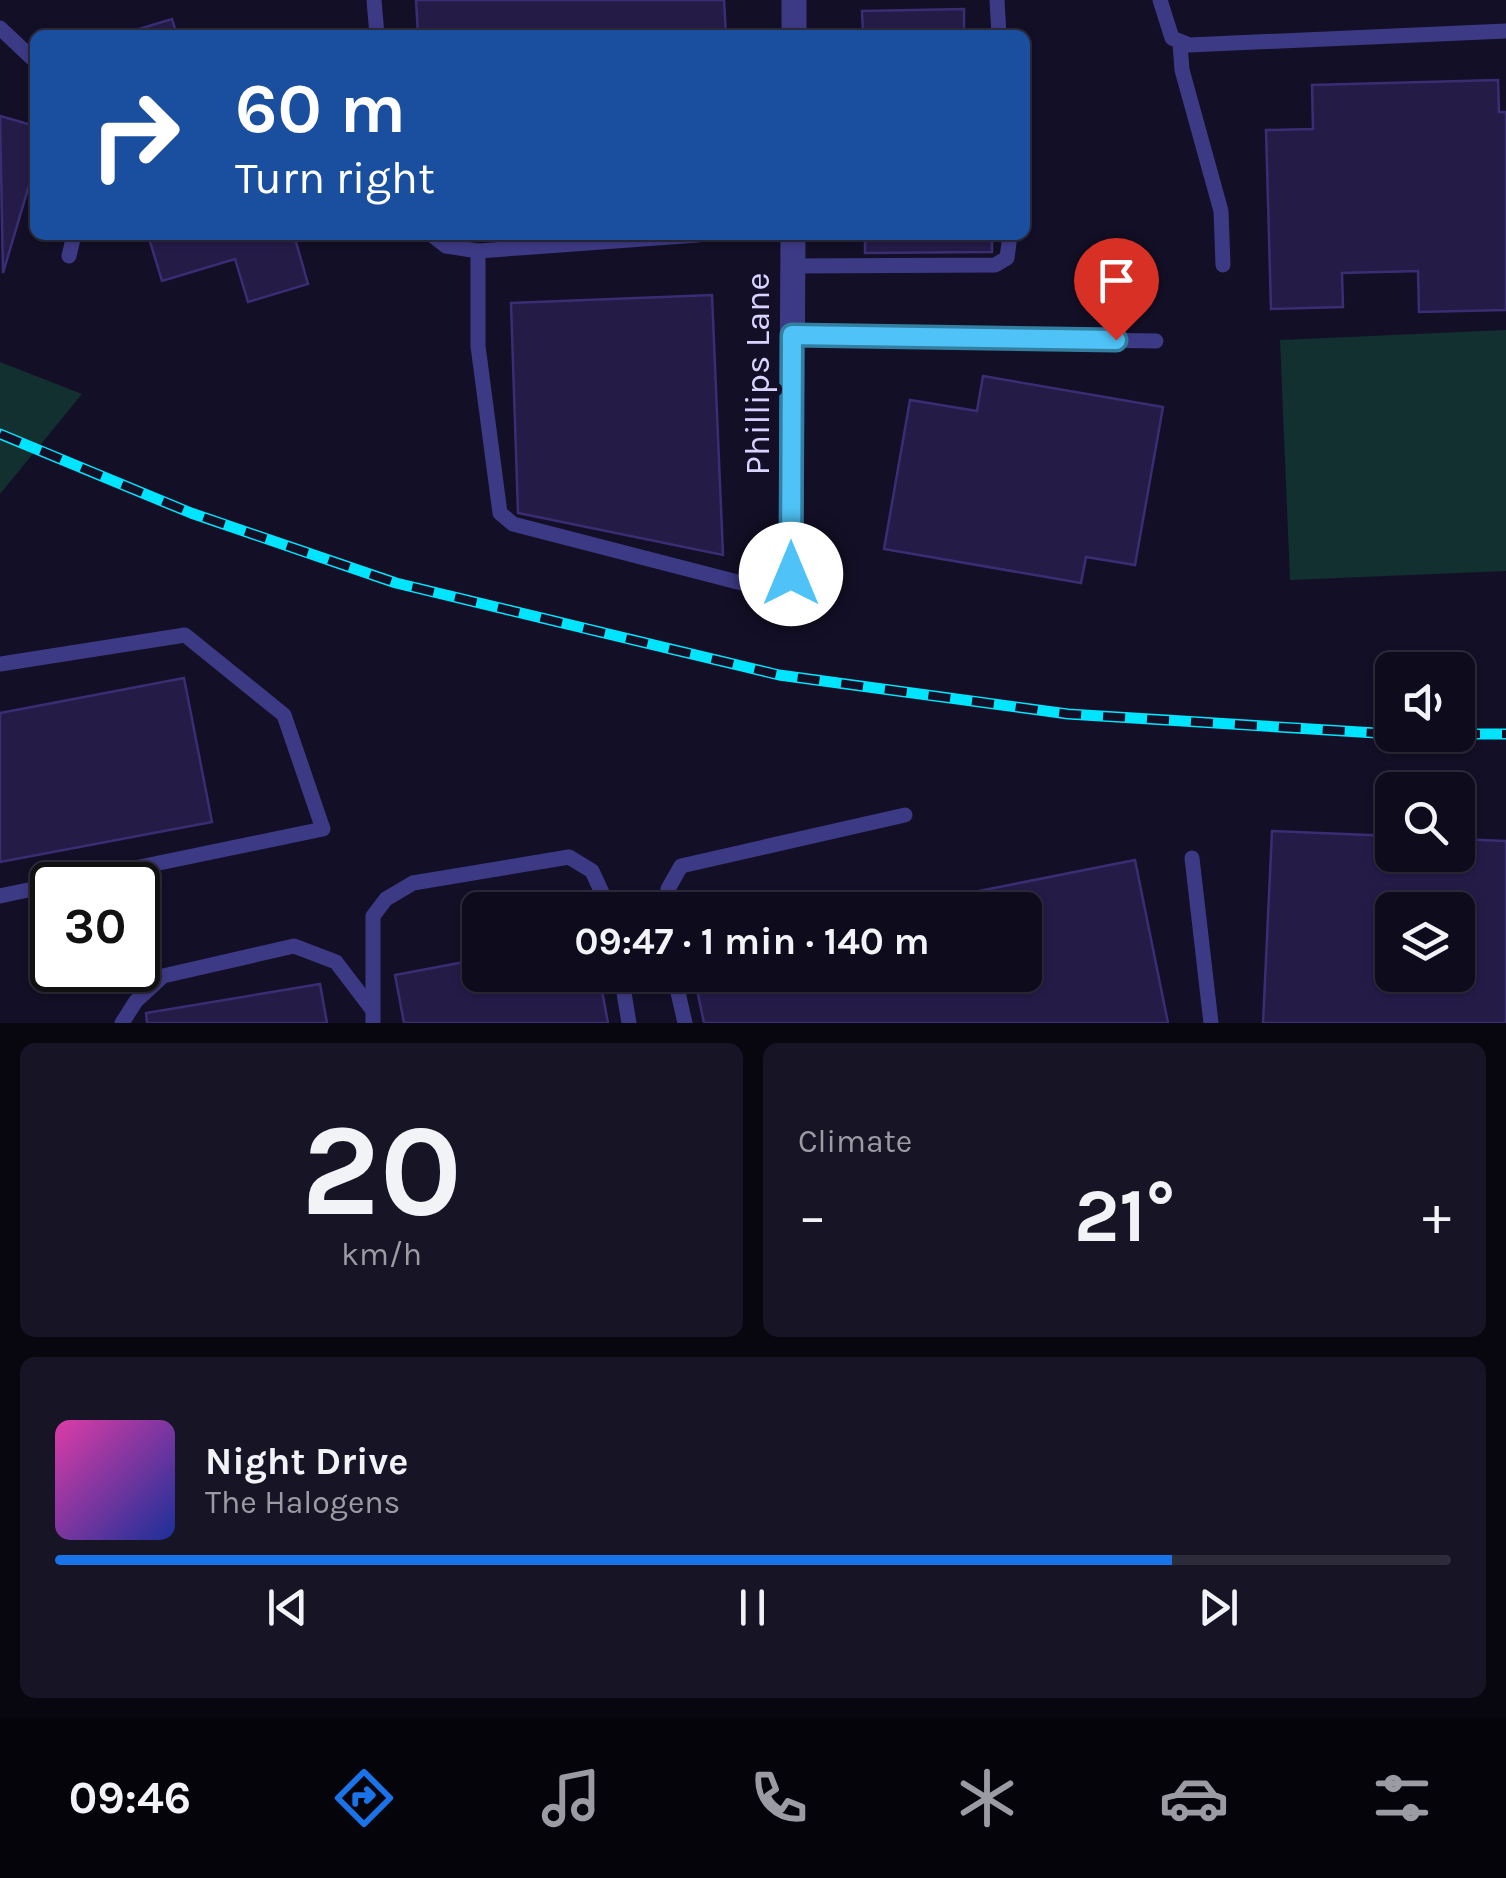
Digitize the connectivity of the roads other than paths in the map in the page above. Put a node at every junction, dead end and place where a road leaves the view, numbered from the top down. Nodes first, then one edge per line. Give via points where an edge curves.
1 (374, 0) edge
2 (794, 0) edge
3 (997, 0) edge
4 (1160, 0) edge
5 (0, 28) edge
6 (376, 30) edge
7 (794, 30) edge
8 (999, 30) edge
9 (1506, 31) edge
10 (1176, 41) junction
11 (30, 56) edge
12 (73, 240) edge
13 (438, 240) edge
14 (629, 240) edge
15 (793, 240) edge
16 (1009, 240) edge
17 (478, 251) junction
18 (68, 256) dead end
19 (1223, 265) dead end
20 (793, 266) junction
21 (792, 335) junction
22 (1156, 340) dead end
23 (791, 574) joint
24 (0, 664) edge
25 (905, 815) dead end
26 (1192, 858) dead end
27 (160, 863) edge
28 (30, 890) edge
29 (602, 892) edge
30 (668, 892) edge
31 (0, 896) edge
32 (624, 992) edge
33 (678, 992) edge
34 (373, 1017) edge
35 (122, 1023) edge
36 (629, 1023) edge
37 (685, 1023) edge
38 (1211, 1023) edge

1 - 6 lane
2 - 7 street
3 - 8 lane
4 - 10 lane
5 - 11 lane
9 - 10 lane
10 - 19 lane via 1220,211
12 - 18 lane
13 - 17 lane
14 - 17 lane
15 - 20 street, Phillips Lane
16 - 20 lane via 1007,258 996,265
17 - 23 lane via 478,346 500,513 513,524 753,586
20 - 21 street, Phillips Lane
21 - 22 lane
21 - 23 street, Phillips Lane
24 - 27 lane via 185,635 284,714 323,829
25 - 30 lane via 681,866
26 - 38 lane
28 - 31 lane
29 - 34 lane via 592,871 569,857 413,884 372,916
32 - 36 lane
33 - 37 lane
34 - 35 lane via 336,962 294,946 163,976

